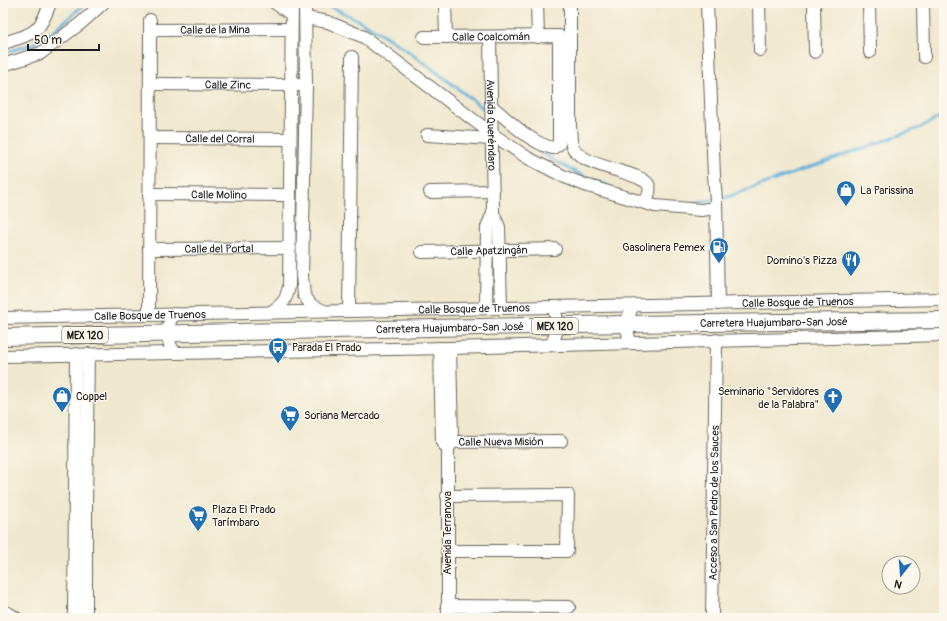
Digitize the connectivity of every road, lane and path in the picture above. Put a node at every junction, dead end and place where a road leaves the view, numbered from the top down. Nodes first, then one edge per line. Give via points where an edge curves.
1 (50, 3) edge
2 (103, 3) edge
3 (275, 3) edge
4 (446, 3) edge
5 (537, 3) edge
6 (570, 3) edge
7 (707, 3) edge
8 (759, 3) edge
9 (814, 3) edge
10 (869, 3) edge
11 (923, 3) edge
12 (291, 7) edge
13 (306, 10) edge
14 (291, 29) junction
15 (424, 37) dead end
16 (446, 37) junction
17 (490, 37) junction
18 (538, 37) junction
19 (3, 43) edge
20 (760, 50) dead end
21 (815, 52) dead end
22 (870, 52) dead end
23 (352, 57) dead end
24 (924, 57) dead end
25 (3, 65) edge
26 (150, 84) junction
27 (291, 85) junction
28 (306, 85) junction
29 (491, 109) junction
30 (491, 133) junction
31 (428, 135) dead end
32 (150, 138) junction
33 (290, 139) junction
34 (493, 191) junction
35 (430, 192) dead end
36 (149, 194) junction
37 (289, 195) junction
38 (645, 202) junction
39 (716, 204) junction
40 (493, 213) junction
41 (290, 248) junction
42 (149, 249) junction
43 (555, 249) dead end
44 (500, 250) junction
45 (486, 251) junction
46 (422, 252) dead end
47 (289, 276) junction
48 (302, 276) junction
49 (944, 299) edge
50 (718, 304) junction
51 (632, 306) junction
52 (553, 307) junction
53 (486, 308) junction
54 (501, 308) junction
55 (325, 311) junction
56 (349, 311) junction
57 (272, 312) junction
58 (174, 314) junction
59 (149, 315) junction
60 (3, 318) edge
61 (944, 320) edge
62 (626, 324) junction
63 (558, 326) junction
64 (167, 333) junction
65 (944, 335) edge
66 (3, 337) edge
67 (716, 340) junction
68 (631, 343) junction
69 (551, 345) junction
70 (445, 348) junction
71 (174, 352) junction
72 (82, 354) junction
73 (3, 356) edge
74 (561, 441) dead end
75 (447, 444) junction
76 (447, 496) junction
77 (447, 551) junction
78 (569, 607) dead end
79 (448, 612) edge
80 (3, 613) edge
81 (16, 618) edge
82 (74, 618) edge
83 (86, 618) edge
84 (712, 618) edge

1 - 19 street via 45,19 37,28 27,36
2 - 25 street via 41,53
3 - 12 street
4 - 16 street
5 - 18 street
6 - 38 street via 572,146 580,156 644,180 650,189
7 - 39 street
8 - 20 street
9 - 21 street
10 - 22 street
11 - 24 street
12 - 14 street
13 - 28 street
13 - 30 street via 364,37
14 - 26 street, Calle de la Mina via 150,25
14 - 27 street
15 - 16 street, Calle Coalcomán
16 - 17 street, Calle Coalcomán
17 - 18 street, Calle Coalcomán
17 - 29 street, Avenida Queréndaro
18 - 29 street, Calle Coalcomán via 559,36 559,144 553,148 545,147
23 - 56 street
26 - 27 street, Calle Zinc
26 - 32 street
27 - 28 street, Calle Zinc
27 - 33 street
28 - 48 street
29 - 30 street, Avenida Queréndaro
30 - 31 street
30 - 34 street, Avenida Queréndaro
30 - 38 street via 528,158 585,185
32 - 33 street, Calle del Corral
32 - 36 street
33 - 37 street
34 - 35 street
34 - 40 street, Avenida Queréndaro
36 - 37 street, Calle Molino
36 - 42 street
37 - 41 street
38 - 39 street via 655,206 701,210
39 - 50 street
40 - 44 street, Avenida Queréndaro via 499,226
40 - 45 street, Avenida Queréndaro via 487,227
41 - 42 street, Calle del Portal
41 - 47 street
42 - 59 street
43 - 44 street, Calle Apatzingán
44 - 45 street, Calle Apatzingán
44 - 54 street, Avenida Queréndaro
45 - 46 street, Calle Apatzingán
45 - 53 street, Avenida Queréndaro
47 - 48 street
47 - 57 street via 288,295 283,304
48 - 55 street via 304,295 311,305
49 - 50 street, Calle Bosque de Truenos
50 - 51 street, Calle Bosque de Truenos
51 - 52 street, Calle Bosque de Truenos
51 - 62 street
52 - 54 street, Calle Bosque de Truenos
52 - 63 street
53 - 54 street, Calle Bosque de Truenos
53 - 56 street, Calle Bosque de Truenos
55 - 56 street, Calle Bosque de Truenos
55 - 57 street, Calle Bosque de Truenos
57 - 58 street, Calle Bosque de Truenos
58 - 59 street, Calle Bosque de Truenos
58 - 64 street
59 - 60 street, Calle Bosque de Truenos
61 - 62 main road, Carretera Huajumbaro-San José / MEX 120
62 - 63 main road, Carretera Huajumbaro-San José / MEX 120
62 - 68 street
63 - 64 main road, Carretera Huajumbaro-San José / MEX 120
63 - 69 street
64 - 66 main road, Carretera Huajumbaro-San José / MEX 120
64 - 71 street
65 - 67 street
67 - 68 street
67 - 84 street, Acceso a San Pedro de los Sauces
68 - 69 street
69 - 70 street
70 - 71 street
70 - 75 street, Avenida Terranova
71 - 72 street
72 - 73 street
72 - 82 street
72 - 83 street
74 - 75 street, Calle Nueva Misión
75 - 76 street, Avenida Terranova
76 - 77 street, Avenida Terranova
76 - 77 street via 568,496 567,551
77 - 79 street, Avenida Terranova
78 - 79 street
80 - 81 street

